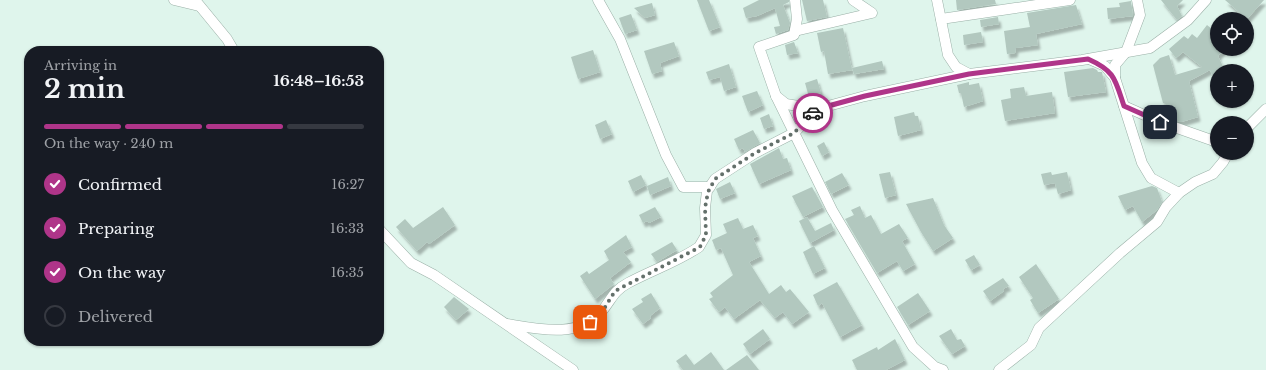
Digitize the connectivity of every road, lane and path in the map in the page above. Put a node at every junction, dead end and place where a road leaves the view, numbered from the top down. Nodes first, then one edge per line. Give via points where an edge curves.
1 (174, 0) edge
2 (598, 0) edge
3 (795, 0) edge
4 (853, 0) edge
5 (937, 0) edge
6 (1070, 0) edge
7 (1137, 0) edge
8 (1206, 0) edge
9 (197, 3) edge
10 (941, 19) junction
11 (795, 31) junction
12 (231, 46) edge
13 (1126, 52) junction
14 (1088, 59) junction
15 (969, 74) junction
16 (1115, 78) junction
17 (776, 96) junction
18 (1124, 106) junction
19 (817, 109) junction
20 (1266, 109) edge
21 (1254, 121) edge
22 (794, 133) junction
23 (1210, 140) edge
24 (1224, 160) edge
25 (710, 187) junction
26 (1179, 193) junction
27 (384, 234) edge
28 (507, 324) junction
29 (573, 370) edge
30 (943, 370) edge
31 (999, 370) edge

1 - 9 street
2 - 25 street via 620,39 666,155 683,187
3 - 11 street
4 - 11 street via 872,13
5 - 10 street
6 - 10 street
7 - 13 street via 1140,16
8 - 13 street via 1188,20 1150,48
9 - 12 street
10 - 15 street via 948,55 956,67
11 - 17 street via 794,35 759,47
13 - 14 street
13 - 16 street via 1115,64
14 - 15 street
14 - 16 street via 1104,66
15 - 19 street
16 - 18 street
17 - 19 street via 786,104
17 - 22 street
18 - 23 street
18 - 26 street via 1142,163 1152,178
19 - 22 street
20 - 21 street
22 - 25 street via 755,153 715,179
22 - 30 street via 832,210 913,347 934,367
24 - 26 street via 1213,174
25 - 28 street via 705,208 706,235 700,247 615,291 602,312 590,322 572,329 539,329
26 - 31 street via 1157,222 1039,328 1031,345
27 - 28 street via 411,263 434,275
28 - 29 street

